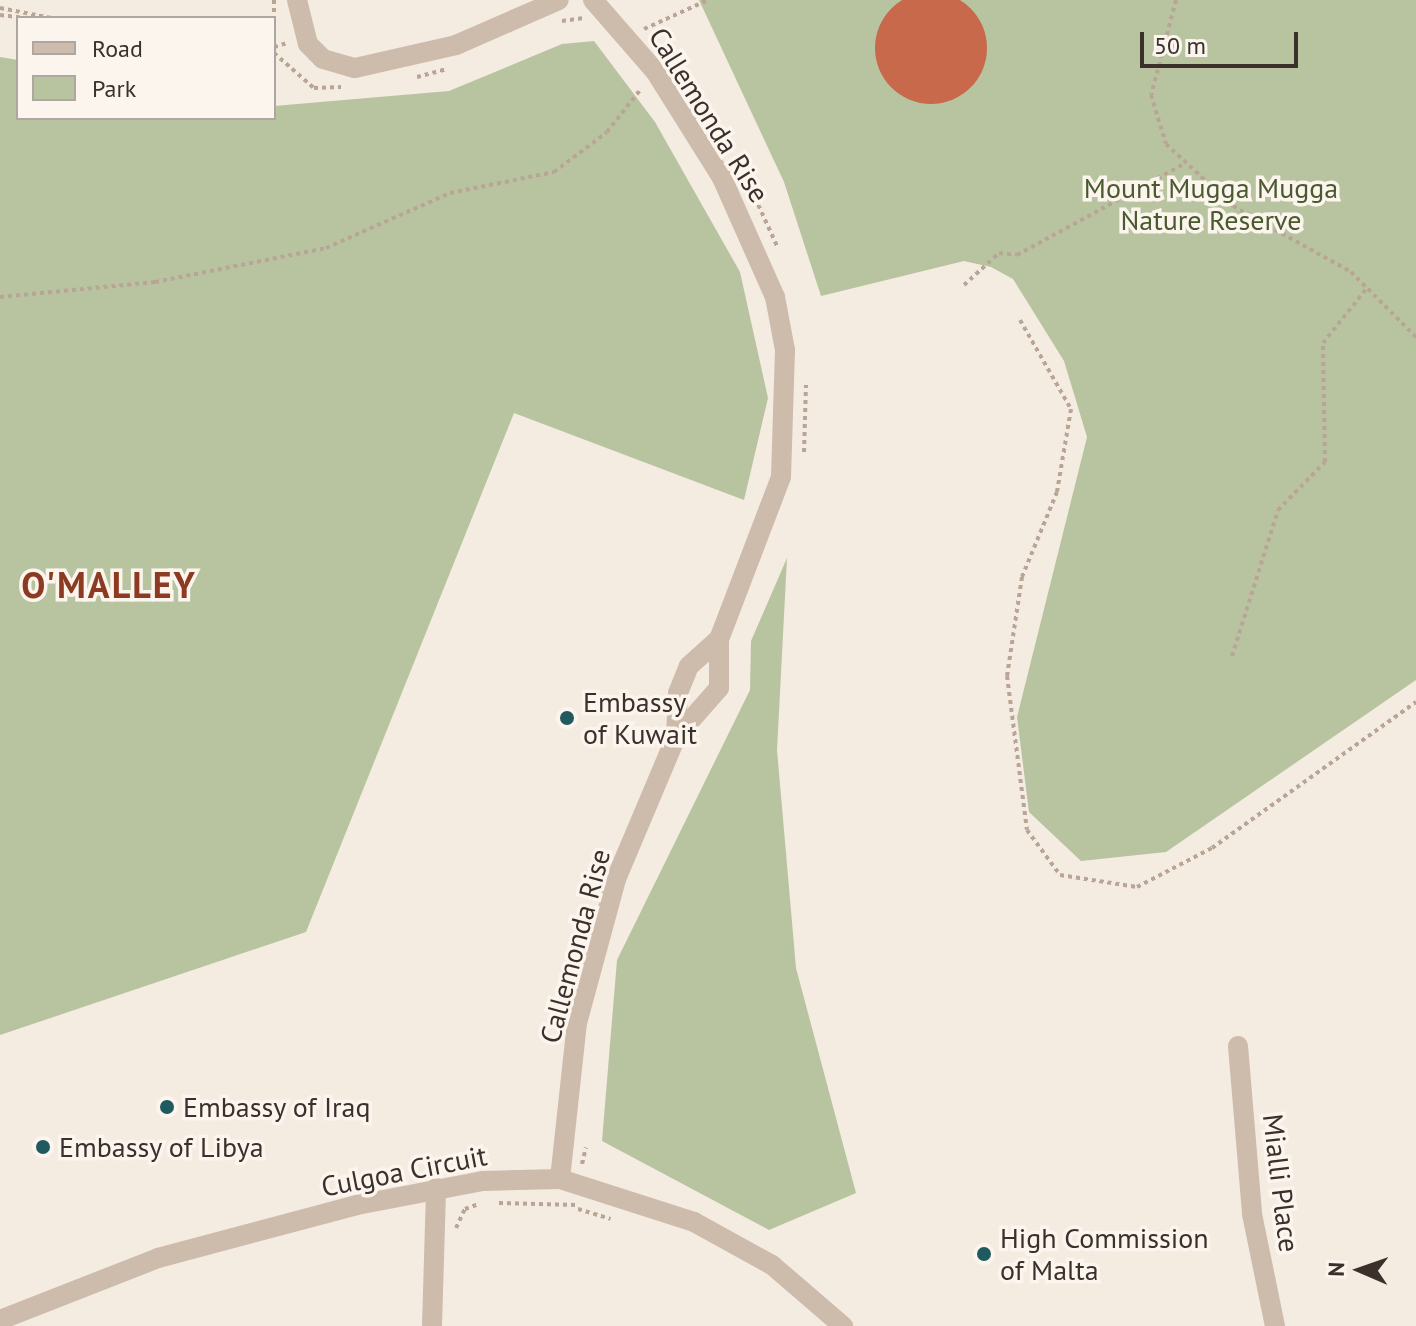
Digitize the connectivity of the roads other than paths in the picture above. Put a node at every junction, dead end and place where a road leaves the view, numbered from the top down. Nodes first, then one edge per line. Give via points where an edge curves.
1 (297, 0) edge
2 (559, 0) edge
3 (593, 0) edge
4 (719, 639) junction
5 (676, 737) junction
6 (1238, 1046) dead end
7 (560, 1179) junction
8 (436, 1188) junction
9 (0, 1320) edge
10 (432, 1326) edge
11 (843, 1326) edge
12 (1275, 1326) edge

1 - 2 street via 308,44 323,59 355,68 456,45
3 - 4 street, Callemonda Rise via 636,28 655,71 744,223 775,297 785,350 781,477
4 - 5 street, Callemonda Rise via 689,666 678,693
4 - 5 street, Callemonda Rise via 719,688
5 - 7 street, Callemonda Rise via 616,879 577,1023
6 - 12 street, Mialli Place via 1252,1214
7 - 8 street, Culgoa Circuit
7 - 11 street, Culgoa Circuit via 694,1222 772,1265
8 - 9 street, Culgoa Circuit via 158,1258
8 - 10 street

